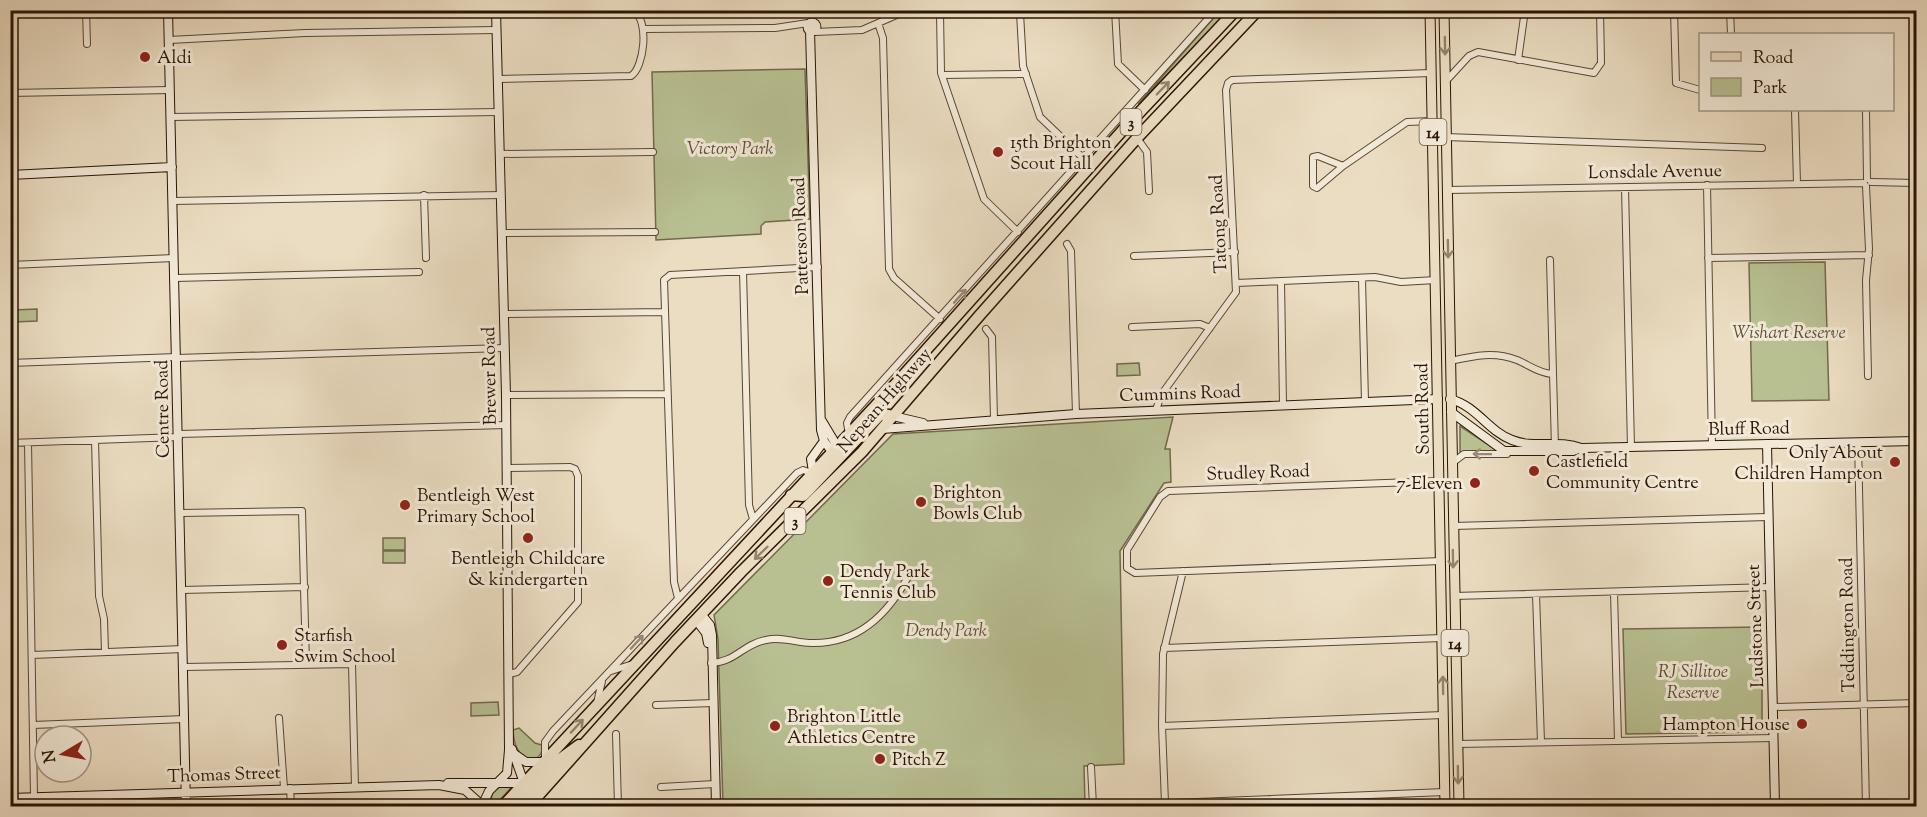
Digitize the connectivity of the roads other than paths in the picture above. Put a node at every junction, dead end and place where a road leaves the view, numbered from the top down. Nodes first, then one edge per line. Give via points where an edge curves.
1 (86, 10) edge
2 (168, 10) edge
3 (539, 10) edge
4 (633, 10) edge
5 (1081, 10) edge
6 (1115, 10) edge
7 (1204, 10) edge
8 (1216, 10) edge
9 (1236, 10) edge
10 (1258, 10) edge
11 (1430, 10) edge
12 (1444, 10) edge
13 (1525, 10) edge
14 (1600, 10) edge
15 (1674, 10) edge
16 (1730, 10) edge
17 (496, 11) edge
18 (940, 12) junction
19 (1020, 13) junction
20 (1210, 16) junction
21 (876, 24) junction
22 (813, 25) junction
23 (496, 30) junction
24 (644, 31) junction
25 (1731, 33) edge
26 (169, 38) junction
27 (87, 44) dead end
28 (1518, 60) junction
29 (1431, 73) junction
30 (942, 75) junction
31 (1026, 75) junction
32 (497, 79) junction
33 (1445, 82) junction
34 (170, 88) junction
35 (1699, 89) edge
36 (1145, 90) junction
37 (10, 93) edge
38 (1138, 97) junction
39 (1796, 111) edge
40 (1866, 111) edge
41 (498, 112) junction
42 (171, 119) junction
43 (1133, 119) junction
44 (1432, 121) junction
45 (1445, 137) junction
46 (1137, 138) junction
47 (1110, 145) junction
48 (1762, 148) dead end
49 (1091, 149) junction
50 (653, 152) dead end
51 (500, 154) junction
52 (1083, 158) junction
53 (1343, 166) junction
54 (172, 170) junction
55 (10, 175) edge
56 (1867, 182) junction
57 (1917, 183) edge
58 (1797, 184) junction
59 (1707, 185) junction
60 (1625, 187) junction
61 (1434, 190) junction
62 (1446, 190) junction
63 (1149, 191) dead end
64 (424, 195) junction
65 (501, 195) junction
66 (173, 203) junction
67 (1037, 211) junction
68 (1039, 225) junction
69 (655, 232) dead end
70 (1018, 232) junction
71 (502, 233) junction
72 (1050, 235) junction
73 (1067, 244) dead end
74 (1235, 252) junction
75 (1012, 255) junction
76 (1869, 255) junction
77 (1134, 256) dead end
78 (426, 258) dead end
79 (1708, 258) junction
80 (174, 260) junction
81 (1550, 260) dead end
82 (991, 262) junction
83 (10, 265) edge
84 (818, 267) junction
85 (743, 271) junction
86 (419, 272) dead end
87 (1362, 278) junction
88 (175, 280) junction
89 (1436, 280) junction
90 (1281, 281) junction
91 (1236, 283) junction
92 (664, 312) junction
93 (504, 314) junction
94 (940, 319) junction
95 (1132, 327) dead end
96 (1210, 328) junction
97 (986, 329) dead end
98 (504, 348) junction
99 (177, 357) junction
100 (1450, 361) junction
101 (10, 363) edge
102 (897, 367) junction
103 (1552, 374) junction
104 (1868, 376) dead end
105 (892, 388) junction
106 (915, 391) junction
107 (667, 394) junction
108 (506, 395) junction
109 (1450, 399) junction
110 (1436, 400) junction
111 (1365, 402) junction
112 (1283, 405) junction
113 (1156, 410) junction
114 (1451, 412) junction
115 (1076, 414) junction
116 (893, 416) junction
117 (994, 419) junction
118 (822, 421) junction
119 (930, 423) junction
120 (506, 425) junction
121 (882, 429) junction
122 (849, 434) junction
123 (179, 435) junction
124 (95, 440) junction
125 (824, 441) junction
126 (1917, 441) edge
127 (1858, 442) junction
128 (10, 443) edge
129 (28, 443) junction
130 (1767, 444) junction
131 (1712, 446) junction
132 (1631, 447) junction
133 (1451, 448) junction
134 (1555, 448) junction
135 (1439, 449) junction
136 (1516, 452) junction
137 (837, 453) junction
138 (1451, 464) junction
139 (507, 468) junction
140 (847, 468) junction
141 (813, 473) junction
142 (1440, 481) junction
143 (791, 495) junction
144 (782, 506) junction
145 (759, 512) junction
146 (181, 513) junction
147 (1768, 517) junction
148 (753, 519) junction
149 (1441, 526) junction
150 (1453, 526) junction
151 (1441, 561) junction
152 (911, 571) dead end
153 (1184, 571) junction
154 (702, 572) junction
155 (305, 587) junction
156 (1771, 587) junction
157 (182, 590) junction
158 (701, 592) junction
159 (723, 592) junction
160 (1614, 592) junction
161 (1536, 594) junction
162 (1454, 597) junction
163 (678, 598) junction
164 (687, 607) junction
165 (699, 617) junction
166 (660, 637) junction
167 (1442, 638) junction
168 (675, 642) junction
169 (1164, 648) junction
170 (183, 649) junction
171 (105, 652) junction
172 (32, 655) junction
173 (711, 662) junction
174 (635, 663) junction
175 (306, 664) junction
176 (184, 667) junction
177 (509, 671) junction
178 (606, 675) junction
179 (713, 703) junction
180 (1917, 703) edge
181 (1864, 704) junction
182 (656, 705) dead end
183 (596, 706) junction
184 (1774, 706) junction
185 (1443, 715) junction
186 (279, 718) dead end
187 (185, 719) junction
188 (58, 724) edge
189 (33, 725) edge
190 (1162, 726) junction
191 (616, 734) dead end
192 (592, 737) junction
193 (1774, 738) junction
194 (1618, 741) junction
195 (510, 742) junction
196 (1541, 742) junction
197 (1444, 743) junction
198 (1457, 744) junction
199 (512, 752) junction
200 (547, 763) junction
201 (1091, 767) dead end
202 (499, 782) junction
203 (34, 784) edge
204 (715, 784) junction
205 (439, 785) junction
206 (355, 787) junction
207 (661, 787) dead end
208 (287, 788) junction
209 (186, 791) junction
210 (1445, 792) junction
211 (34, 797) junction
212 (10, 798) edge
213 (529, 800) edge
214 (24, 802) edge
215 (1165, 803) junction
216 (482, 806) edge
217 (186, 807) edge
218 (291, 807) edge
219 (503, 807) edge
220 (516, 807) edge
221 (618, 807) edge
222 (716, 807) edge
223 (1095, 807) edge
224 (1445, 807) edge
225 (1459, 807) edge
226 (1775, 807) edge
227 (1866, 807) edge

1 - 27 street
2 - 26 street, Centre Road
3 - 17 street
4 - 24 street via 642,18
5 - 19 street
6 - 36 street via 1118,64
7 - 20 street
8 - 20 street
43 -> 9 highway, Nepean Highway / 3
10 - 46 highway, Nepean Highway / 3
11 - 29 main road, South Road / 14
12 -> 33 main road, South Road / 14
13 - 28 street
14 - 28 street via 1601,63 1596,72
15 - 35 street via 1676,82
16 - 25 street
17 - 23 street, Brewer Road
18 - 19 street
18 - 21 street via 902,13
18 - 30 street
19 - 31 street
20 - 36 street
21 - 22 street via 862,30
21 - 94 street via 882,44 889,269
22 - 24 street
22 - 84 street, Patterson Road
23 - 26 street
23 - 32 street, Brewer Road
24 - 32 street via 638,69 628,77
26 - 34 street, Centre Road
28 - 33 street via 1475,53
29 - 44 main road, South Road / 14
29 - 74 street, Tatong Road via 1228,83
30 - 31 street
30 - 70 street via 984,200
31 - 52 street via 1041,120
32 - 41 street, Brewer Road
33 - 45 main road, South Road / 14
34 - 37 street
34 - 42 street, Centre Road
36 - 38 street
38 - 43 street
38 - 49 street
39 - 58 street
40 - 56 street
41 - 42 street
41 - 51 street, Brewer Road
42 - 54 street, Centre Road
43 - 47 highway, Nepean Highway / 3
44 - 53 street via 1405,123
44 - 61 main road, South Road / 14
45 - 48 street
45 - 62 main road, South Road / 14
46 - 63 street via 1147,153
46 - 72 highway, Nepean Highway / 3
47 - 49 street
47 - 68 highway, Nepean Highway / 3
49 - 52 street
50 - 51 street
51 - 65 street, Brewer Road
52 - 67 street
53 - 53 street via 1320,187 1314,187 1313,157
54 - 55 street
54 - 66 street, Centre Road
56 - 57 street, Lonsdale Avenue
56 - 58 street, Lonsdale Avenue
56 - 76 street
58 - 59 street, Lonsdale Avenue
59 - 60 street, Lonsdale Avenue
59 - 79 street
60 - 62 street, Lonsdale Avenue
60 - 132 street
61 - 62 main road
61 - 89 main road, South Road / 14
62 -> 100 main road, South Road / 14
64 - 65 street
64 - 66 street
64 - 78 street
65 - 71 street, Brewer Road
66 - 80 street, Centre Road
67 - 68 street
67 - 70 street
68 - 72 highway
68 - 75 highway, Nepean Highway / 3
69 - 71 street
70 - 82 street
71 - 93 street, Brewer Road
72 - 106 highway, Nepean Highway / 3
73 - 115 street via 1071,250
74 - 77 street
74 - 91 street, Tatong Road
75 - 82 street, Nepean Highway
75 - 105 highway, Nepean Highway / 3
76 - 79 street
76 - 104 street
79 - 131 street
80 - 83 street
80 - 88 street, Centre Road
81 - 103 street
94 -> 82 street
84 - 85 street
84 - 118 street, Patterson Road
85 - 92 street via 666,277
85 - 148 street via 749,505
86 - 88 street
87 - 89 street
87 - 90 street
87 - 111 street
88 - 99 street, Centre Road
89 - 110 main road, South Road / 14
90 - 91 street
90 - 112 street
91 - 96 street, Tatong Road via 1235,294
92 - 93 street
92 - 107 street
93 - 98 street, Brewer Road
94 - 102 street
95 - 96 street via 1200,324
96 - 113 street, Tatong Road via 1161,396
97 - 117 street via 992,337
98 - 99 street
98 - 108 street, Brewer Road
99 - 101 street
99 - 123 street, Centre Road
100 - 103 street via 1492,354
100 - 109 main road, South Road / 14
102 - 105 street
102 - 122 street via 849,418
103 - 134 street
105 - 106 highway via 901,394
105 - 122 highway, Nepean Highway / 3
106 - 116 highway, Nepean Highway / 3
107 - 108 street
107 - 163 street
108 - 120 street, Brewer Road
109 - 110 main road
109 - 114 main road, South Road / 14
109 - 134 street, Bluff Road via 1472,408 1512,440
110 - 111 street, Cummins Road
110 - 114 main road
110 - 135 main road, South Road / 14
111 - 112 street, Cummins Road
112 - 113 street, Cummins Road
113 - 115 street, Cummins Road
114 - 133 main road, South Road / 14
114 - 136 street, Bluff Road via 1494,445
115 - 117 street, Cummins Road
116 - 119 street, Cummins Road
116 - 121 highway, Nepean Highway / 3
116 - 137 highway via 879,416
117 - 119 street, Cummins Road
118 - 125 street, Patterson Road
118 - 137 street, Patterson Road
119 - 121 street, Cummins Road
120 - 123 street
120 - 139 street, Brewer Road
121 - 140 highway, Nepean Highway / 3
122 - 137 highway, Nepean Highway / 3
123 - 124 street
123 - 146 street, Centre Road
124 - 129 street
124 - 171 street via 99,601
125 - 137 street
125 - 141 street via 811,459
126 - 127 street, Bluff Road
127 - 130 street, Bluff Road
127 - 181 street, Teddington Road
128 - 129 street
129 - 172 street
130 - 131 street, Bluff Road
130 - 147 street, Ludstone Street
131 - 132 street, Bluff Road
132 - 134 street, Bluff Road
133 - 135 main road
133 - 138 main road, South Road / 14
134 - 136 street, Bluff Road
135 - 142 main road, South Road / 14
136 -> 138 street, Bluff Road via 1462,455
137 - 140 highway
137 - 141 highway, Nepean Highway / 3
137 - 143 highway via 802,496
138 - 150 main road, South Road / 14
139 - 177 street, Brewer Road
139 - 177 street via 575,469 578,476 578,602 519,668
140 -> 159 highway, Nepean Highway / 3
141 - 143 highway, Nepean Highway / 3
141 - 145 street via 798,472
142 - 149 main road, South Road / 14
142 - 153 street, Studley Road via 1168,491 1161,495 1127,549 1127,568 1135,573
143 - 144 highway, Nepean Highway / 3
144 - 145 street
144 - 158 highway, Nepean Highway / 3
145 - 148 street
146 - 155 street via 302,512
146 - 157 street, Centre Road
147 - 150 street
147 - 156 street, Ludstone Street
148 - 154 street
149 - 150 main road
149 - 151 main road, South Road / 14
150 -> 162 main road, South Road / 14
151 - 153 street
151 - 167 main road, South Road / 14
152 - 173 street via 885,611 853,634 815,643 767,639 728,662
153 - 169 street
154 - 158 street
154 - 163 street
155 - 157 street
155 - 175 street
156 - 160 street
156 - 184 street, Ludstone Street
157 - 170 street, Centre Road
158 - 159 highway via 710,596
158 - 164 highway, Nepean Highway / 3
159 - 165 highway, Nepean Highway / 3
160 - 161 street
160 - 194 street
161 - 162 street
161 - 196 street
162 - 198 main road, South Road / 14
178 -> 163 street
164 - 165 highway
164 - 166 highway, Nepean Highway / 3
165 - 168 highway, Nepean Highway / 3
165 - 173 street via 712,630
166 - 168 highway
166 - 174 highway, Nepean Highway / 3
167 - 169 street
185 -> 167 main road, South Road / 14
168 - 192 highway, Nepean Highway / 3
169 - 190 street
170 - 171 street
170 - 176 street, Centre Road
171 - 172 street
172 - 189 street
173 - 179 street
174 - 178 street
174 - 183 highway, Nepean Highway / 3
175 - 176 street
175 - 206 street via 352,664
176 - 187 street, Centre Road
177 - 195 street, Brewer Road
178 - 183 street
178 - 200 street via 547,739
179 - 182 street
179 - 204 street
180 - 181 street
181 - 184 street
181 - 227 street, Teddington Road
200 -> 183 highway, Nepean Highway / 3
184 - 193 street, Ludstone Street
185 - 190 street
185 - 197 main road, South Road / 14
186 - 208 street
187 - 188 street
187 - 209 street, Centre Road
190 - 215 street
191 - 221 street
192 - 200 highway
192 - 213 highway, Nepean Highway / 3
193 - 194 street
193 - 226 street, Ludstone Street
194 - 196 street
195 - 199 street, Brewer Road
195 - 202 street, Brewer Road via 508,770
196 - 198 street
197 - 198 main road
197 - 210 main road, South Road / 14
198 -> 225 main road, South Road / 14
199 - 200 street via 525,762
199 - 213 street, Brewer Road
200 - 213 highway
201 - 223 street
202 - 205 street, Thomas Street
202 - 213 street, Thomas Street
202 - 216 street, Brewer Road via 488,792
203 - 211 street
204 - 207 street
204 - 222 street
205 - 206 street, Thomas Street
205 - 216 street, Thomas Street via 465,790
206 - 208 street, Thomas Street
208 - 209 street, Thomas Street
208 - 218 street
209 - 211 street, Thomas Street
209 - 217 street, Centre Road
210 - 215 street
210 - 224 main road, South Road / 14
211 - 214 street, Thomas Street
212 - 214 street, Thomas Street
213 - 219 highway, Nepean Highway / 3
213 - 220 highway
215 - 223 street

